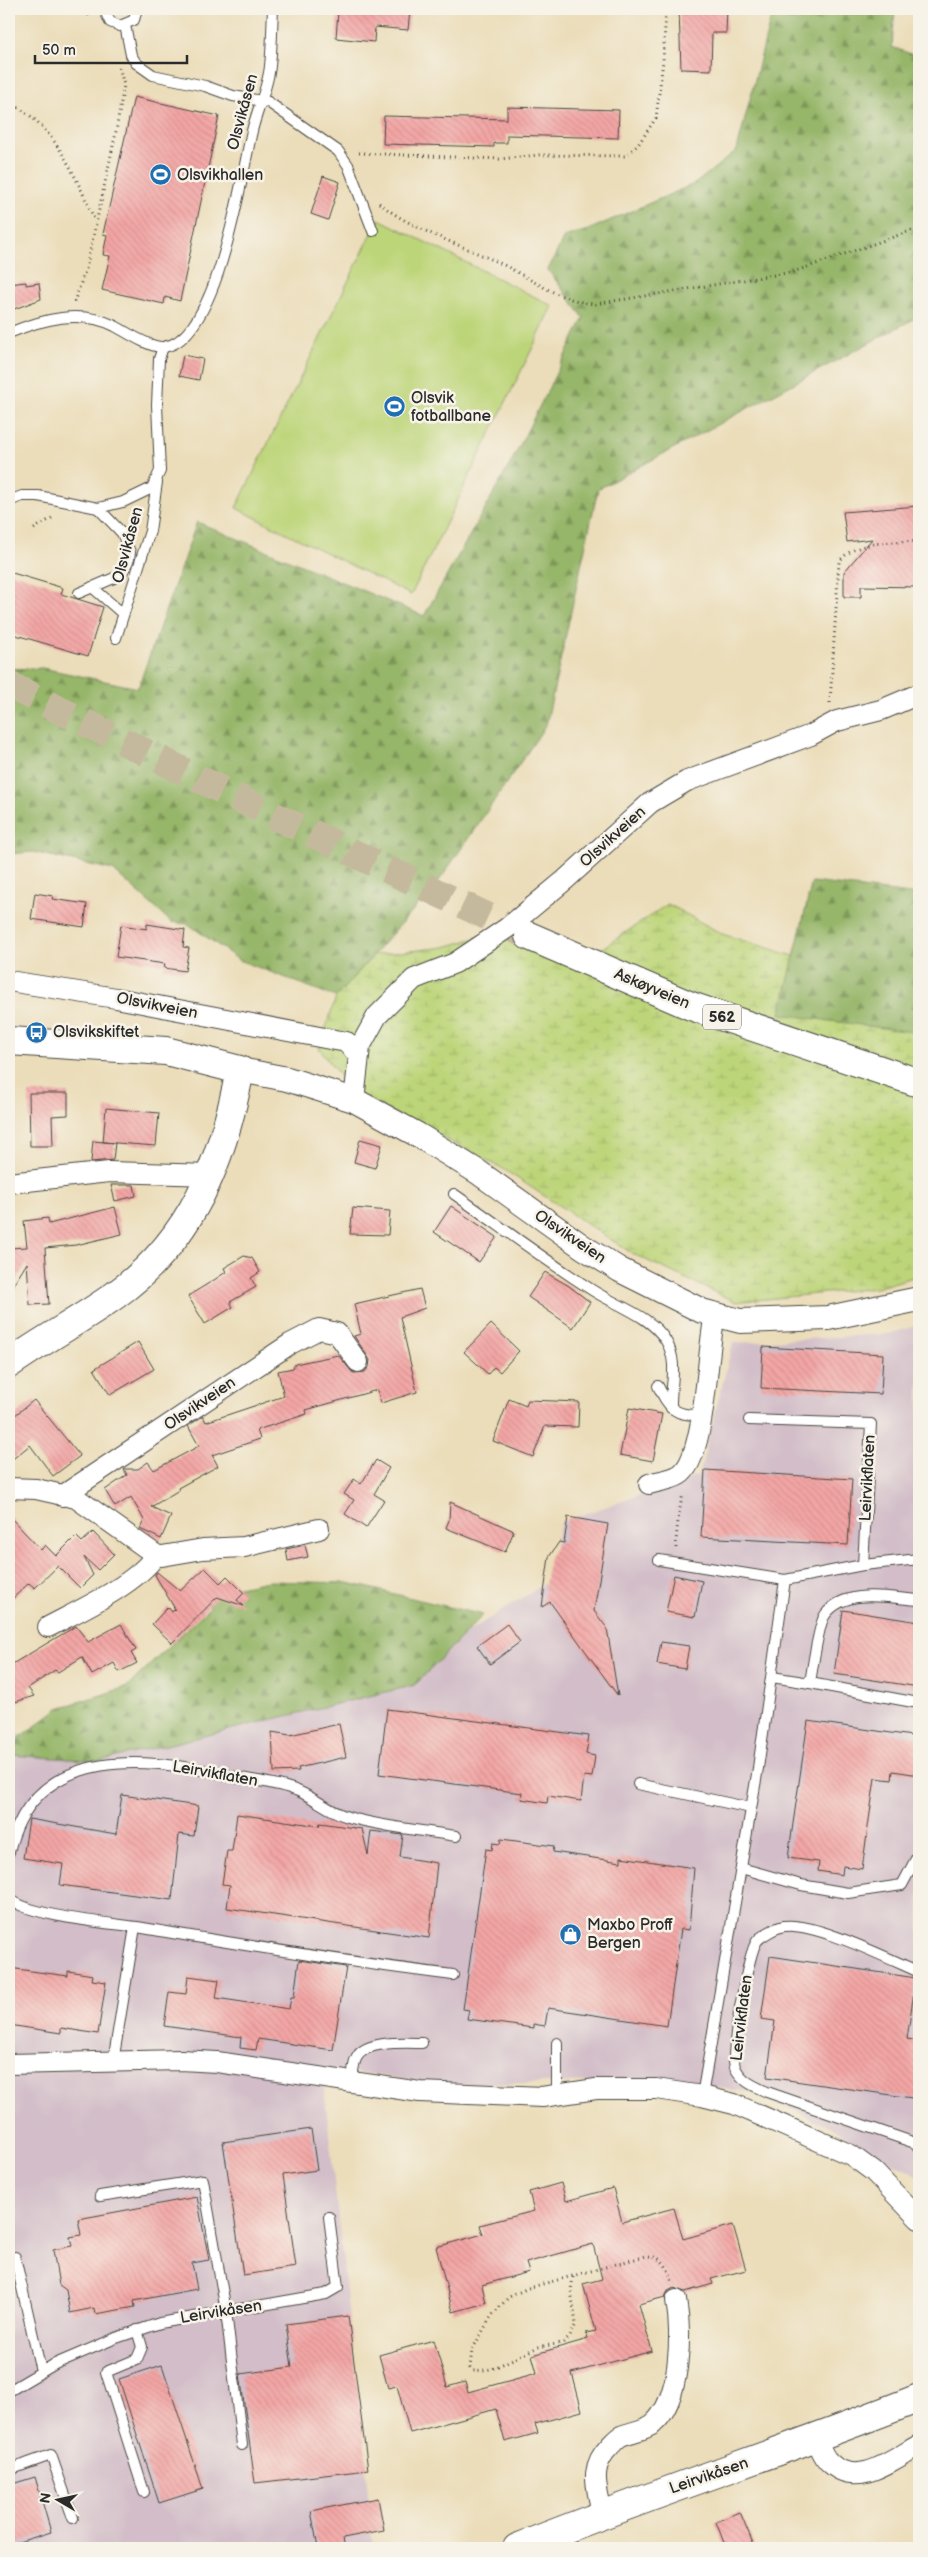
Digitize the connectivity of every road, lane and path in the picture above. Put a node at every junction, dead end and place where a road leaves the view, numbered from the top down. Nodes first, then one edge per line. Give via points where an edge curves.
1 (80, 9) edge
2 (104, 9) edge
3 (137, 9) edge
4 (273, 9) edge
5 (666, 9) edge
6 (93, 19) dead end
7 (125, 25) junction
8 (117, 58) dead end
9 (260, 101) junction
10 (9, 103) edge
11 (338, 151) junction
12 (358, 191) junction
13 (95, 222) junction
14 (919, 228) edge
15 (373, 231) dead end
16 (70, 315) junction
17 (9, 333) edge
18 (162, 347) junction
19 (157, 482) junction
20 (9, 501) edge
21 (98, 508) junction
22 (919, 541) edge
23 (92, 587) junction
24 (79, 593) dead end
25 (123, 614) junction
26 (116, 638) dead end
27 (919, 694) edge
28 (835, 722) junction
29 (529, 936) tunnel mouth
30 (9, 981) edge
31 (9, 1041) edge
32 (358, 1054) junction
33 (240, 1070) junction
34 (919, 1083) edge
35 (354, 1100) junction
36 (211, 1175) junction
37 (9, 1183) edge
38 (454, 1194) dead end
39 (919, 1299) edge
40 (715, 1315) junction
41 (358, 1362) dead end
42 (9, 1364) edge
43 (658, 1386) dead end
44 (671, 1408) junction
45 (702, 1415) junction
46 (749, 1420) dead end
47 (687, 1468) junction
48 (649, 1484) dead end
49 (10, 1490) edge
50 (62, 1496) junction
51 (319, 1529) dead end
52 (156, 1555) junction
53 (919, 1559) edge
54 (659, 1560) dead end
55 (677, 1563) junction
56 (863, 1565) junction
57 (786, 1580) junction
58 (919, 1600) edge
59 (48, 1627) dead end
60 (772, 1677) junction
61 (810, 1683) junction
62 (913, 1702) dead end
63 (638, 1784) dead end
64 (751, 1808) junction
65 (456, 1836) dead end
66 (9, 1852) edge
67 (919, 1852) edge
68 (741, 1868) junction
69 (9, 1898) edge
70 (135, 1927) junction
71 (919, 1972) edge
72 (453, 1975) dead end
73 (557, 2042) dead end
74 (422, 2043) dead end
75 (113, 2062) junction
76 (9, 2064) edge
77 (352, 2080) junction
78 (558, 2095) junction
79 (702, 2096) junction
80 (919, 2147) edge
81 (100, 2196) dead end
82 (330, 2217) dead end
83 (919, 2219) edge
84 (15, 2257) dead end
85 (573, 2277) junction
86 (676, 2300) joint
87 (226, 2311) junction
88 (138, 2330) junction
89 (40, 2371) junction
90 (9, 2391) edge
91 (919, 2398) edge
92 (816, 2439) junction
93 (242, 2445) dead end
94 (919, 2445) edge
95 (9, 2470) edge
96 (144, 2492) dead end
97 (602, 2513) junction
98 (73, 2518) dead end
99 (517, 2548) edge

1 - 6 path
2 - 7 lane via 110,22
3 - 7 lane via 134,20
4 - 9 lane, Olsvikåsen via 270,68
5 - 11 path via 656,118 638,145 625,156 539,155 499,159
7 - 9 lane via 136,63 154,75
8 - 13 path via 124,85
9 - 11 lane via 268,102
9 - 18 lane, Olsvikåsen via 224,259 197,322 179,342
10 - 13 path via 28,114 56,142
11 - 12 lane via 348,165
12 - 14 path via 400,218 494,260 537,286 594,304 793,272
12 - 15 lane
13 - 16 path via 86,268
16 - 17 lane
16 - 18 lane via 113,325
18 - 19 lane, Olsvikåsen via 157,405 160,471
19 - 21 lane, Olsvikåsen via 152,488 123,502
19 - 25 lane, Olsvikåsen via 150,531
20 - 21 lane, Olsvikåsen via 22,496 38,496
21 - 23 lane, Olsvikåsen via 122,533 130,552 120,575
22 - 28 path via 871,544 845,554 839,562 830,709
23 - 24 lane, Olsvikåsen
23 - 25 lane, Olsvikåsen
25 - 26 lane, Olsvikåsen
27 - 28 street, Olsvikveien via 881,710
28 - 32 street, Olsvikveien via 811,735 687,781 650,803 508,928 455,963 414,979 377,1016
29 - 34 main road, Askøyveien / 562 via 690,1006
30 - 32 street, Olsvikveien via 347,1042
31 - 33 main road via 166,1051
32 - 35 street, Olsvikveien
33 - 35 street, Olsvikveien via 287,1079
33 - 36 main road via 226,1133
35 - 40 street, Olsvikveien via 478,1172 582,1247 620,1270
36 - 37 street via 108,1172
36 - 42 main road via 196,1208 166,1249 128,1285
38 - 44 lane, Olsvikveien via 591,1290 660,1333 673,1359
39 - 40 street, Olsvikveien via 828,1318 740,1321
40 - 45 street via 710,1333
41 - 50 street, Olsvikveien via 336,1333 318,1329
43 - 44 lane
44 - 45 lane via 686,1416
45 - 47 street
46 - 56 lane, Leirvikflaten via 871,1424
47 - 48 street via 679,1475
47 - 55 path via 679,1506
49 - 50 street via 36,1489
50 - 52 street via 76,1498
51 - 52 street via 244,1547
52 - 59 street via 101,1599
53 - 56 lane
54 - 55 lane
55 - 57 lane
56 - 57 lane
57 - 60 lane, Leirvikflaten
58 - 61 lane via 867,1597 840,1601 824,1616
60 - 61 lane
60 - 64 lane, Leirvikflaten
61 - 62 lane
63 - 64 lane
64 - 68 lane, Leirvikflaten
65 - 66 lane, Leirvikflaten via 345,1816 298,1791 212,1771 122,1762 90,1766 40,1791 15,1831
67 - 68 lane via 902,1885 848,1894
68 - 79 lane, Leirvikflaten
69 - 70 lane via 24,1907
70 - 72 lane via 307,1956
70 - 75 lane
71 - 80 lane, Leirvikflaten via 815,1930 780,1927 758,1940 752,1952 733,2061 744,2081 767,2092
73 - 78 lane
74 - 77 lane via 390,2043 364,2050 357,2056
75 - 76 street
75 - 77 street via 217,2062
77 - 78 street via 420,2092
78 - 79 street via 596,2089 656,2089
79 - 83 street via 734,2104 851,2155 874,2172
81 - 87 lane via 203,2180
82 - 87 lane, Leirvikåsen via 338,2287 326,2294
84 - 89 lane
85 - 85 path via 528,2288 509,2297 492,2315 472,2350 470,2368 473,2371 492,2369 538,2347 563,2343 570,2337 576,2324 571,2290
85 - 86 path via 612,2264 653,2256 669,2271
86 - 97 street via 680,2322 674,2384 662,2414 652,2425 619,2437 602,2454 594,2474
87 - 88 lane, Leirvikåsen
87 - 93 lane
88 - 89 lane, Leirvikåsen
88 - 96 lane via 142,2347 137,2359 106,2372
89 - 90 lane, Leirvikåsen
91 - 92 main road, Leirvikåsen
92 - 94 street via 827,2462 840,2471 859,2474 886,2466
92 - 97 main road, Leirvikåsen
95 - 98 lane via 51,2455
97 - 99 main road, Leirvikåsen

